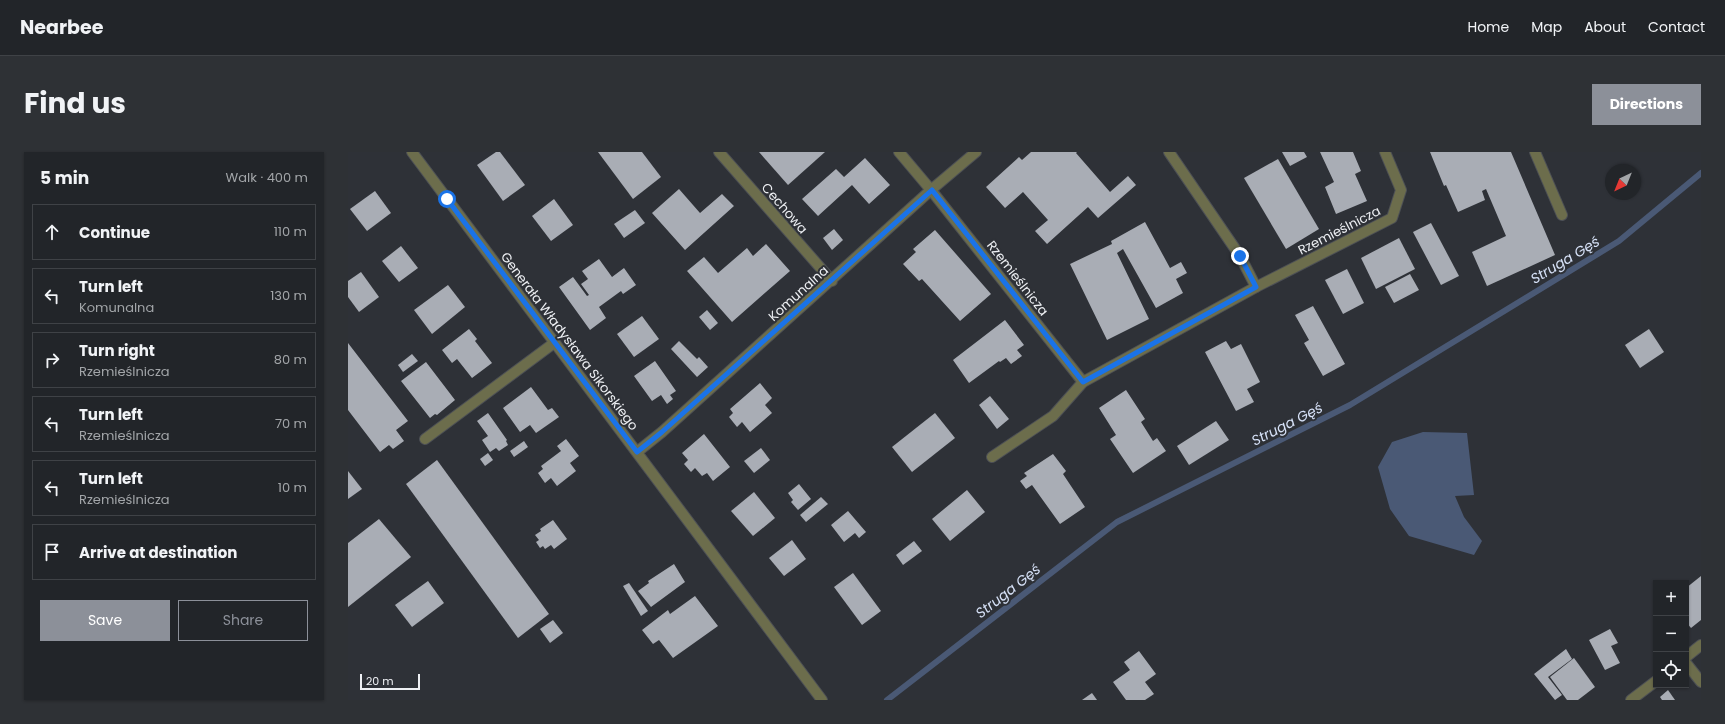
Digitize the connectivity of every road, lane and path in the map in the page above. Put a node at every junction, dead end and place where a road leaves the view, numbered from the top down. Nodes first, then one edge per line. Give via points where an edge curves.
1 (412, 152) edge
2 (719, 152) edge
3 (899, 152) edge
4 (976, 152) edge
5 (1169, 152) edge
6 (1385, 152) edge
7 (1535, 152) edge
8 (932, 190) junction
9 (1562, 215) dead end
10 (832, 280) junction
11 (1256, 287) junction
12 (554, 343) junction
13 (1083, 382) junction
14 (425, 439) dead end
15 (637, 452) junction
16 (992, 457) dead end
17 (1701, 645) edge
18 (1689, 655) edge
19 (1689, 667) edge
20 (1701, 682) edge
21 (1653, 683) edge
22 (822, 700) edge
23 (1631, 700) edge

1 - 12 street, Generała Władysława Sikorskiego
2 - 10 street, Cechowa
3 - 8 street, Rzemieślnicza
4 - 8 street, Komunalna
5 - 11 street via 1240,256
6 - 11 street, Rzemieślnicza via 1401,190 1392,218
7 - 9 street
8 - 10 street, Komunalna
8 - 13 street, Rzemieślnicza
10 - 15 street, Komunalna
11 - 13 street, Rzemieślnicza
12 - 14 street
12 - 15 street, Generała Władysława Sikorskiego
13 - 16 street, Rzemieślnicza via 1053,416
15 - 22 street, Generała Władysława Sikorskiego
17 - 18 street
19 - 20 street
21 - 23 street

